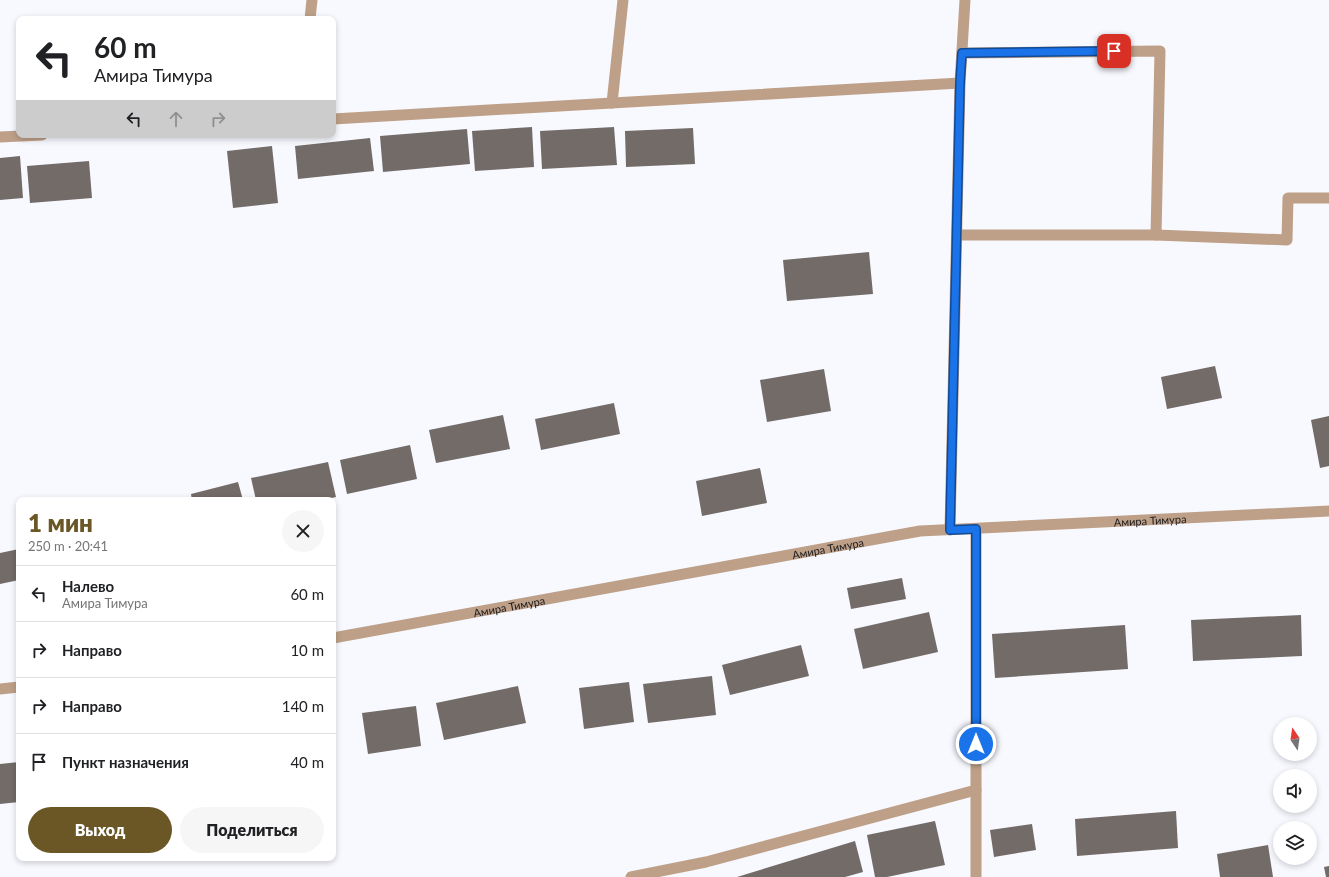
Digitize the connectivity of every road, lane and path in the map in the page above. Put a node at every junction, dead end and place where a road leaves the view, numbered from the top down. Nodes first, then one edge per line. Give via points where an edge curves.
1 (312, 0) edge
2 (623, 0) edge
3 (965, 0) edge
4 (310, 16) edge
5 (962, 53) junction
6 (960, 83) junction
7 (612, 103) junction
8 (336, 119) edge
9 (16, 136) edge
10 (0, 137) edge
11 (1329, 198) edge
12 (957, 235) junction
13 (1156, 236) junction
14 (1329, 511) edge
15 (976, 529) junction
16 (950, 530) junction
17 (336, 637) edge
18 (16, 687) edge
19 (0, 689) edge
20 (976, 790) junction
21 (630, 877) edge
22 (976, 877) edge

1 - 4 street
2 - 7 street
3 - 5 street
5 - 6 street
5 - 13 street via 1160,51
6 - 7 street
6 - 12 street
7 - 8 street
9 - 10 street
11 - 13 street via 1288,198 1287,240
12 - 13 street
12 - 16 street
14 - 15 street, Амира Тимура
15 - 16 street, Амира Тимура
15 - 20 street
16 - 17 street, Амира Тимура via 920,532
18 - 19 street
20 - 21 street via 706,862
20 - 22 street

